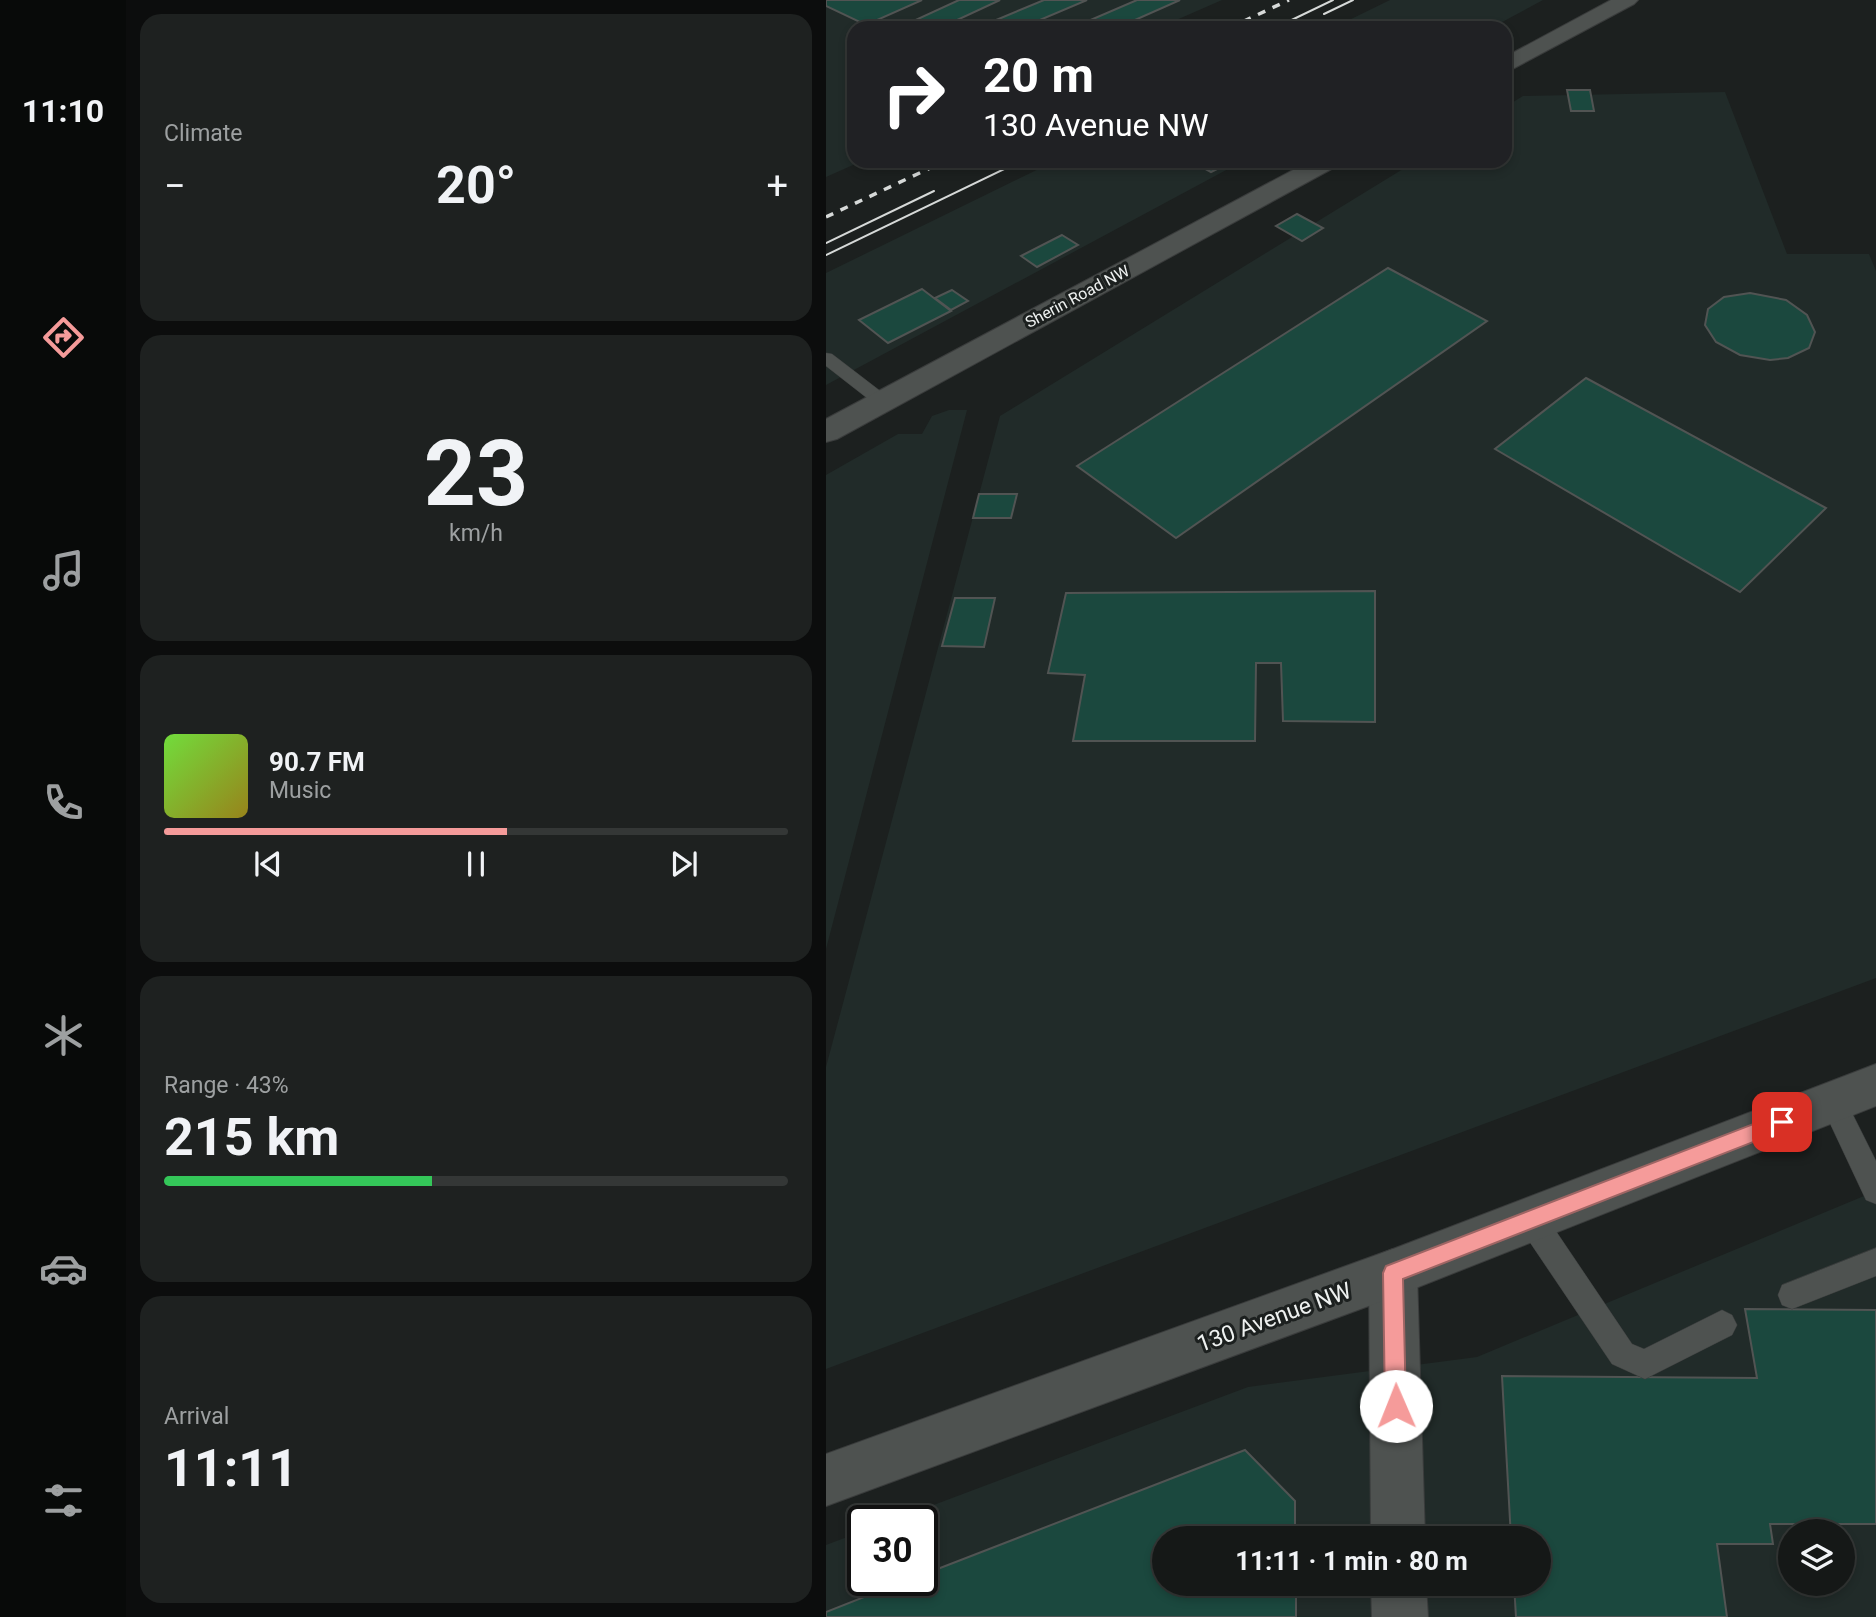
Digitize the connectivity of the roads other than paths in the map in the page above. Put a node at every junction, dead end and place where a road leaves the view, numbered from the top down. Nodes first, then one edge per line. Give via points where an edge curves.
1 (1627, 0) edge
2 (1512, 62) edge
3 (1315, 168) edge
4 (826, 358) edge
5 (881, 401) junction
6 (826, 432) edge
7 (1876, 1085) edge
8 (1833, 1102) junction
9 (1876, 1190) edge
10 (1531, 1219) junction
11 (1876, 1262) edge
12 (1393, 1273) junction
13 (1792, 1295) dead end
14 (1722, 1325) dead end
15 (826, 1480) edge
16 (1398, 1526) edge
17 (1399, 1596) edge
18 (1400, 1617) edge

1 - 2 street
3 - 5 street, Sherin Road NW
4 - 5 lane
5 - 6 street, Sherin Road NW
7 - 8 street, 130 Avenue NW
8 - 9 lane
8 - 10 street, 130 Avenue NW
10 - 12 street, 130 Avenue NW
10 - 14 lane via 1622,1354 1644,1364
11 - 13 lane
12 - 15 street, 130 Avenue NW
12 - 16 street
17 - 18 street

